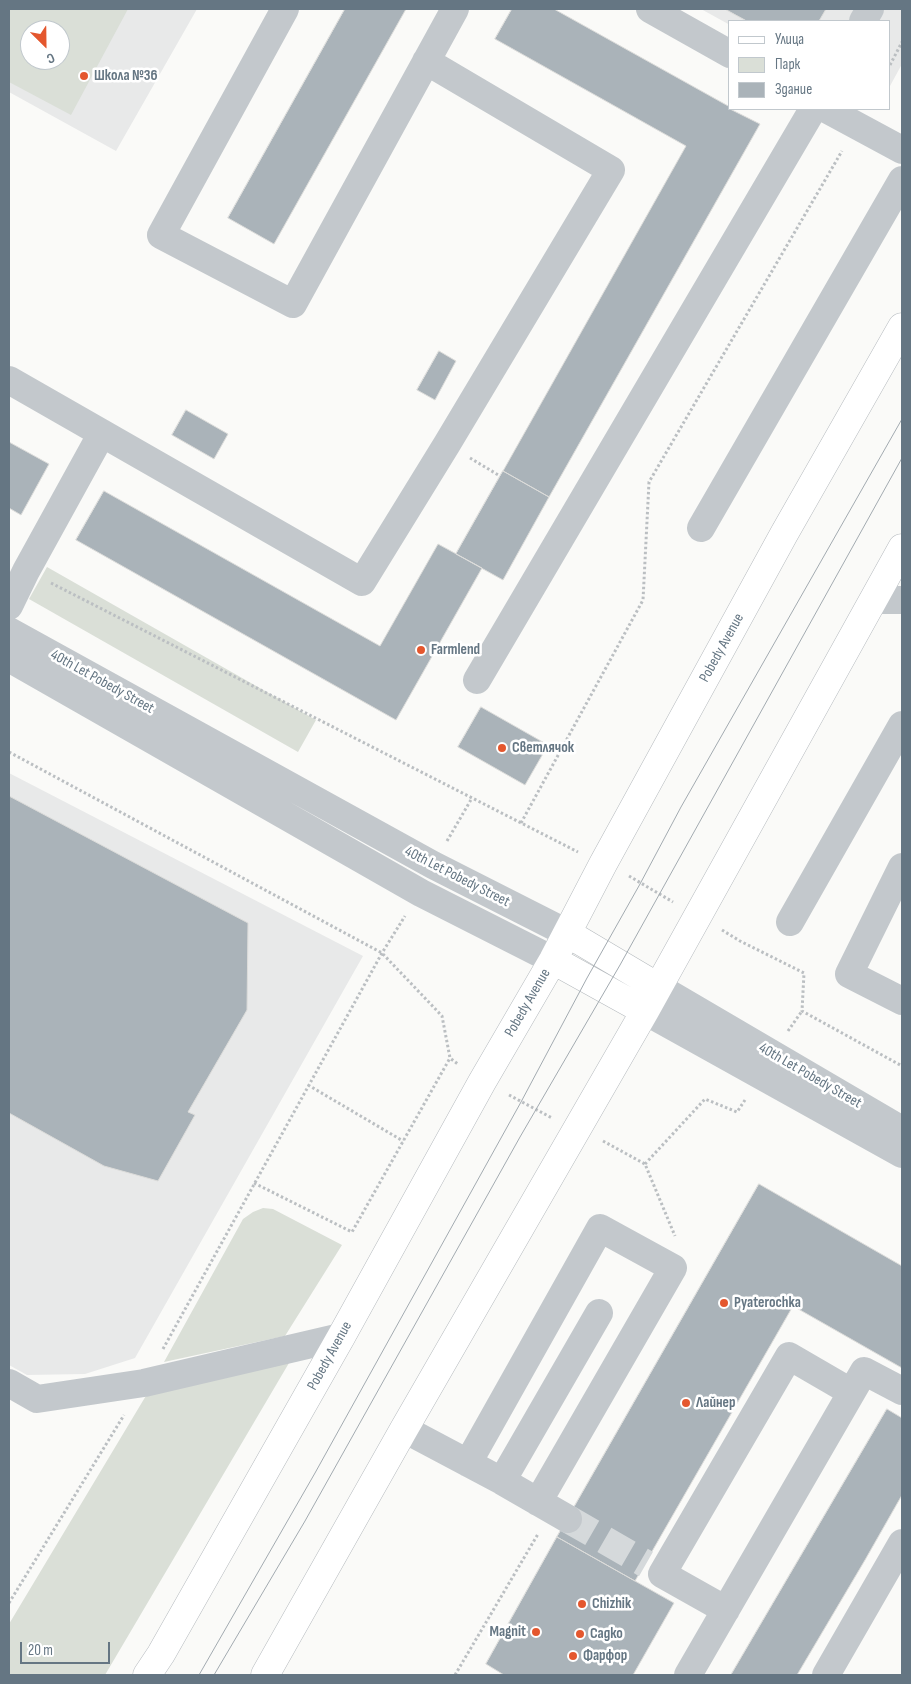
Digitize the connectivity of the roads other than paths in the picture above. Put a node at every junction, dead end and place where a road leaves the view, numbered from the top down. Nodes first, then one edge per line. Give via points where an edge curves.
1 (285, 9) edge
2 (455, 9) edge
3 (650, 9) edge
4 (870, 9) edge
5 (864, 20) edge
6 (728, 53) edge
7 (426, 61) junction
8 (812, 110) edge
9 (828, 110) edge
10 (902, 150) edge
11 (902, 180) edge
12 (902, 327) edge
13 (9, 380) edge
14 (102, 433) junction
15 (701, 528) dead end
16 (902, 548) edge
17 (874, 600) junction
18 (902, 600) edge
19 (9, 606) edge
20 (9, 631) edge
21 (9, 658) edge
22 (477, 680) dead end
23 (902, 725) edge
24 (902, 867) edge
25 (790, 922) dead end
26 (567, 933) junction
27 (553, 960) junction
28 (658, 988) junction
29 (902, 1001) edge
30 (645, 1011) junction
31 (902, 1130) edge
32 (902, 1154) edge
33 (598, 1313) dead end
34 (341, 1337) junction
35 (9, 1384) edge
36 (902, 1391) edge
37 (852, 1392) junction
38 (404, 1429) junction
39 (468, 1463) junction
40 (502, 1481) junction
41 (538, 1502) junction
42 (568, 1519) tunnel mouth
43 (902, 1543) edge
44 (726, 1610) junction
45 (148, 1675) edge
46 (265, 1675) edge
47 (688, 1675) edge
48 (826, 1675) edge

1 - 7 street via 161,235 293,304
2 - 7 street
3 - 6 street
4 - 5 street
7 - 14 street via 611,170 362,582
8 - 22 street
9 - 10 street
11 - 15 street
12 - 26 main road, Pobedy Avenue via 784,534
13 - 14 street
14 - 19 street
16 - 17 main road
17 - 18 street
17 - 28 main road
20 - 26 street, 40th Let Pobedy Street via 433,865
21 - 27 street, 40th Let Pobedy Street via 421,893
23 - 25 street
24 - 29 street via 849,974
26 - 27 main road, Pobedy Avenue
26 - 28 main road, 40th Let Pobedy Street
27 - 30 main road, 40th Let Pobedy Street
27 - 34 main road, Pobedy Avenue
28 - 30 main road
28 - 31 street, 40th Let Pobedy Street
30 - 32 street, 40th Let Pobedy Street
30 - 38 main road
33 - 40 street
34 - 35 street via 144,1383 37,1400
34 - 45 main road, Pobedy Avenue
36 - 37 street via 864,1371
37 - 44 street
37 - 44 street via 790,1356 654,1569
38 - 39 street
38 - 46 main road
39 - 40 street
39 - 41 street via 600,1228 672,1268
40 - 41 street
41 - 42 street
43 - 48 street
44 - 47 street

